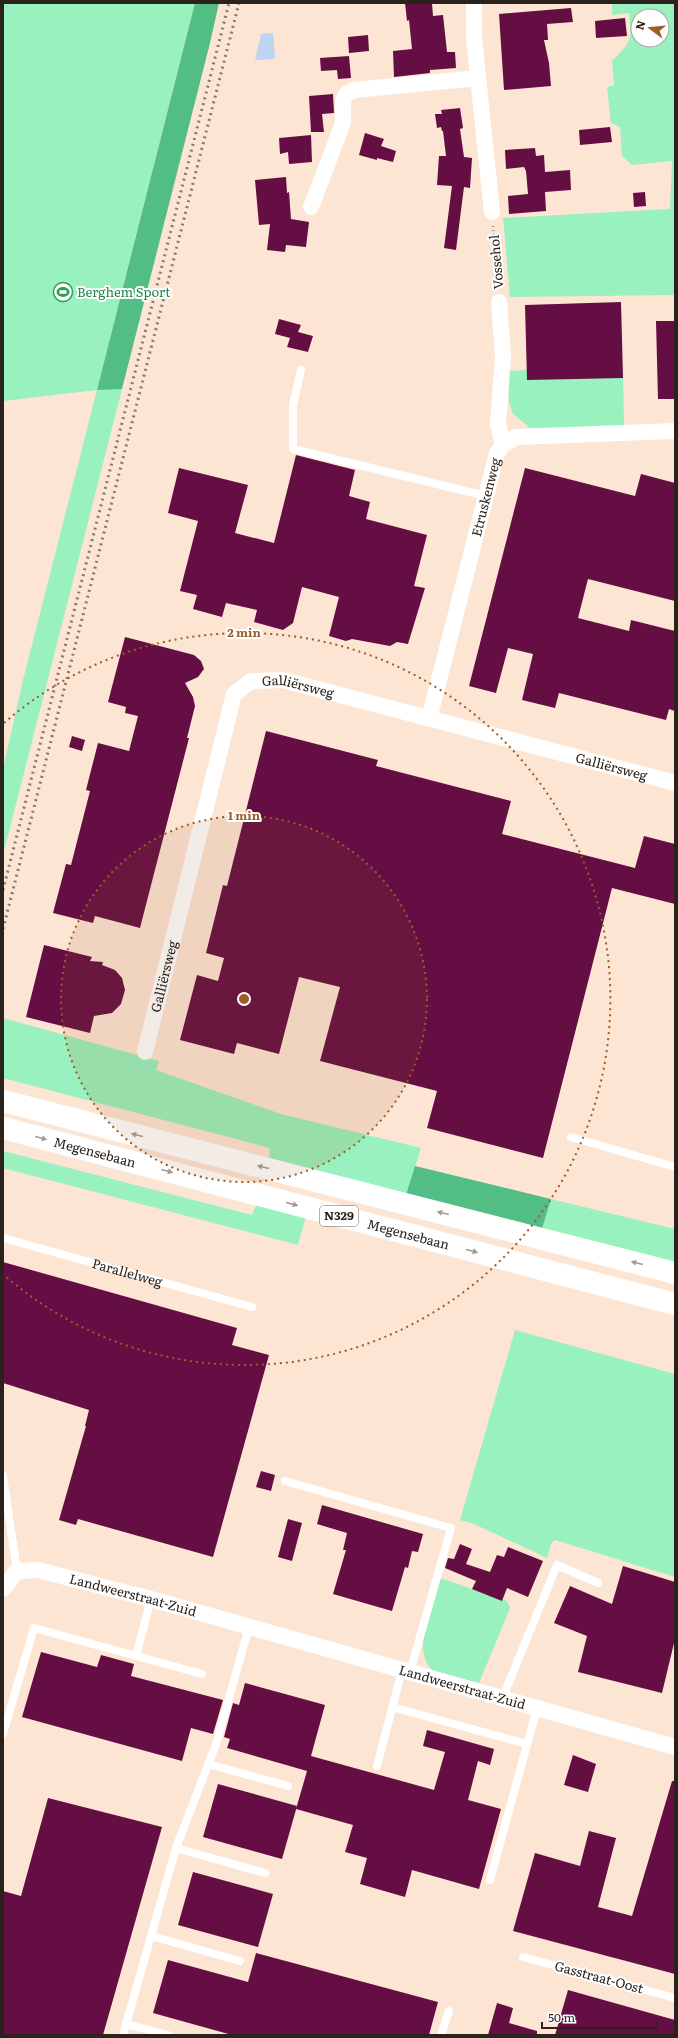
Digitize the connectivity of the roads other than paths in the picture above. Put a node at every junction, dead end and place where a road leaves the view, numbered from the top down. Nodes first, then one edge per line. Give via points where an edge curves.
1 (474, 3) edge
2 (478, 78) junction
3 (311, 207) dead end
4 (492, 212) road end
5 (499, 302) road end
6 (301, 370) dead end
7 (675, 431) edge
8 (504, 445) junction
9 (486, 496) junction
10 (429, 719) junction
11 (675, 783) edge
12 (145, 1052) dead end
13 (3, 1101) edge
14 (3, 1128) edge
15 (571, 1138) dead end
16 (675, 1167) edge
17 (3, 1238) edge
18 (675, 1273) edge
19 (675, 1304) edge
20 (252, 1307) dead end
21 (3, 1476) edge
22 (285, 1481) dead end
23 (17, 1571) junction
24 (598, 1583) dead end
25 (3, 1589) edge
26 (151, 1600) junction
27 (249, 1627) junction
28 (136, 1656) junction
29 (406, 1671) junction
30 (202, 1674) dead end
31 (504, 1698) junction
32 (392, 1707) junction
33 (538, 1708) junction
34 (3, 1734) edge
35 (527, 1744) junction
36 (675, 1747) edge
37 (208, 1764) junction
38 (376, 1766) dead end
39 (288, 1786) dead end
40 (176, 1848) junction
41 (265, 1873) dead end
42 (490, 1880) dead end
43 (151, 1936) junction
44 (523, 1957) dead end
45 (240, 1961) dead end
46 (675, 1998) edge
47 (449, 2011) dead end
48 (126, 2024) junction
49 (123, 2035) edge
50 (168, 2035) edge
51 (441, 2035) edge

1 - 2 street
2 - 3 street via 354,90 346,94 343,102 343,123
2 - 4 street
5 - 8 street, Vossehol via 503,356 498,424
6 - 9 lane via 293,405 293,449
7 - 8 street, Etruskenweg via 516,437
8 - 9 street, Etruskenweg via 497,453
9 - 10 street, Etruskenweg
10 - 11 street, Galliërsweg
10 - 12 street, Galliërsweg via 283,680 251,681 234,694
18 -> 13 main road, Megensebaan / N329
14 -> 19 main road, Megensebaan / N329
15 - 16 lane
17 - 20 lane, Parallelweg
21 - 23 lane
22 - 29 lane via 451,1528
23 - 25 street
23 - 26 street, Landweerstraat-Zuid via 38,1570
24 - 31 lane via 557,1565
26 - 27 street, Landweerstraat-Zuid
26 - 28 lane
27 - 29 street, Landweerstraat-Zuid
27 - 37 lane
28 - 30 lane
28 - 34 lane via 34,1628
29 - 31 street, Landweerstraat-Zuid
29 - 32 lane
31 - 33 street, Landweerstraat-Zuid
32 - 35 lane
32 - 38 lane
33 - 35 lane
33 - 36 street, Landweerstraat-Zuid
35 - 42 lane
37 - 39 lane
37 - 40 lane
40 - 41 lane
40 - 43 lane
43 - 45 lane
43 - 48 lane
44 - 46 lane, Gasstraat-Oost
47 - 51 lane
48 - 49 lane
48 - 50 lane

